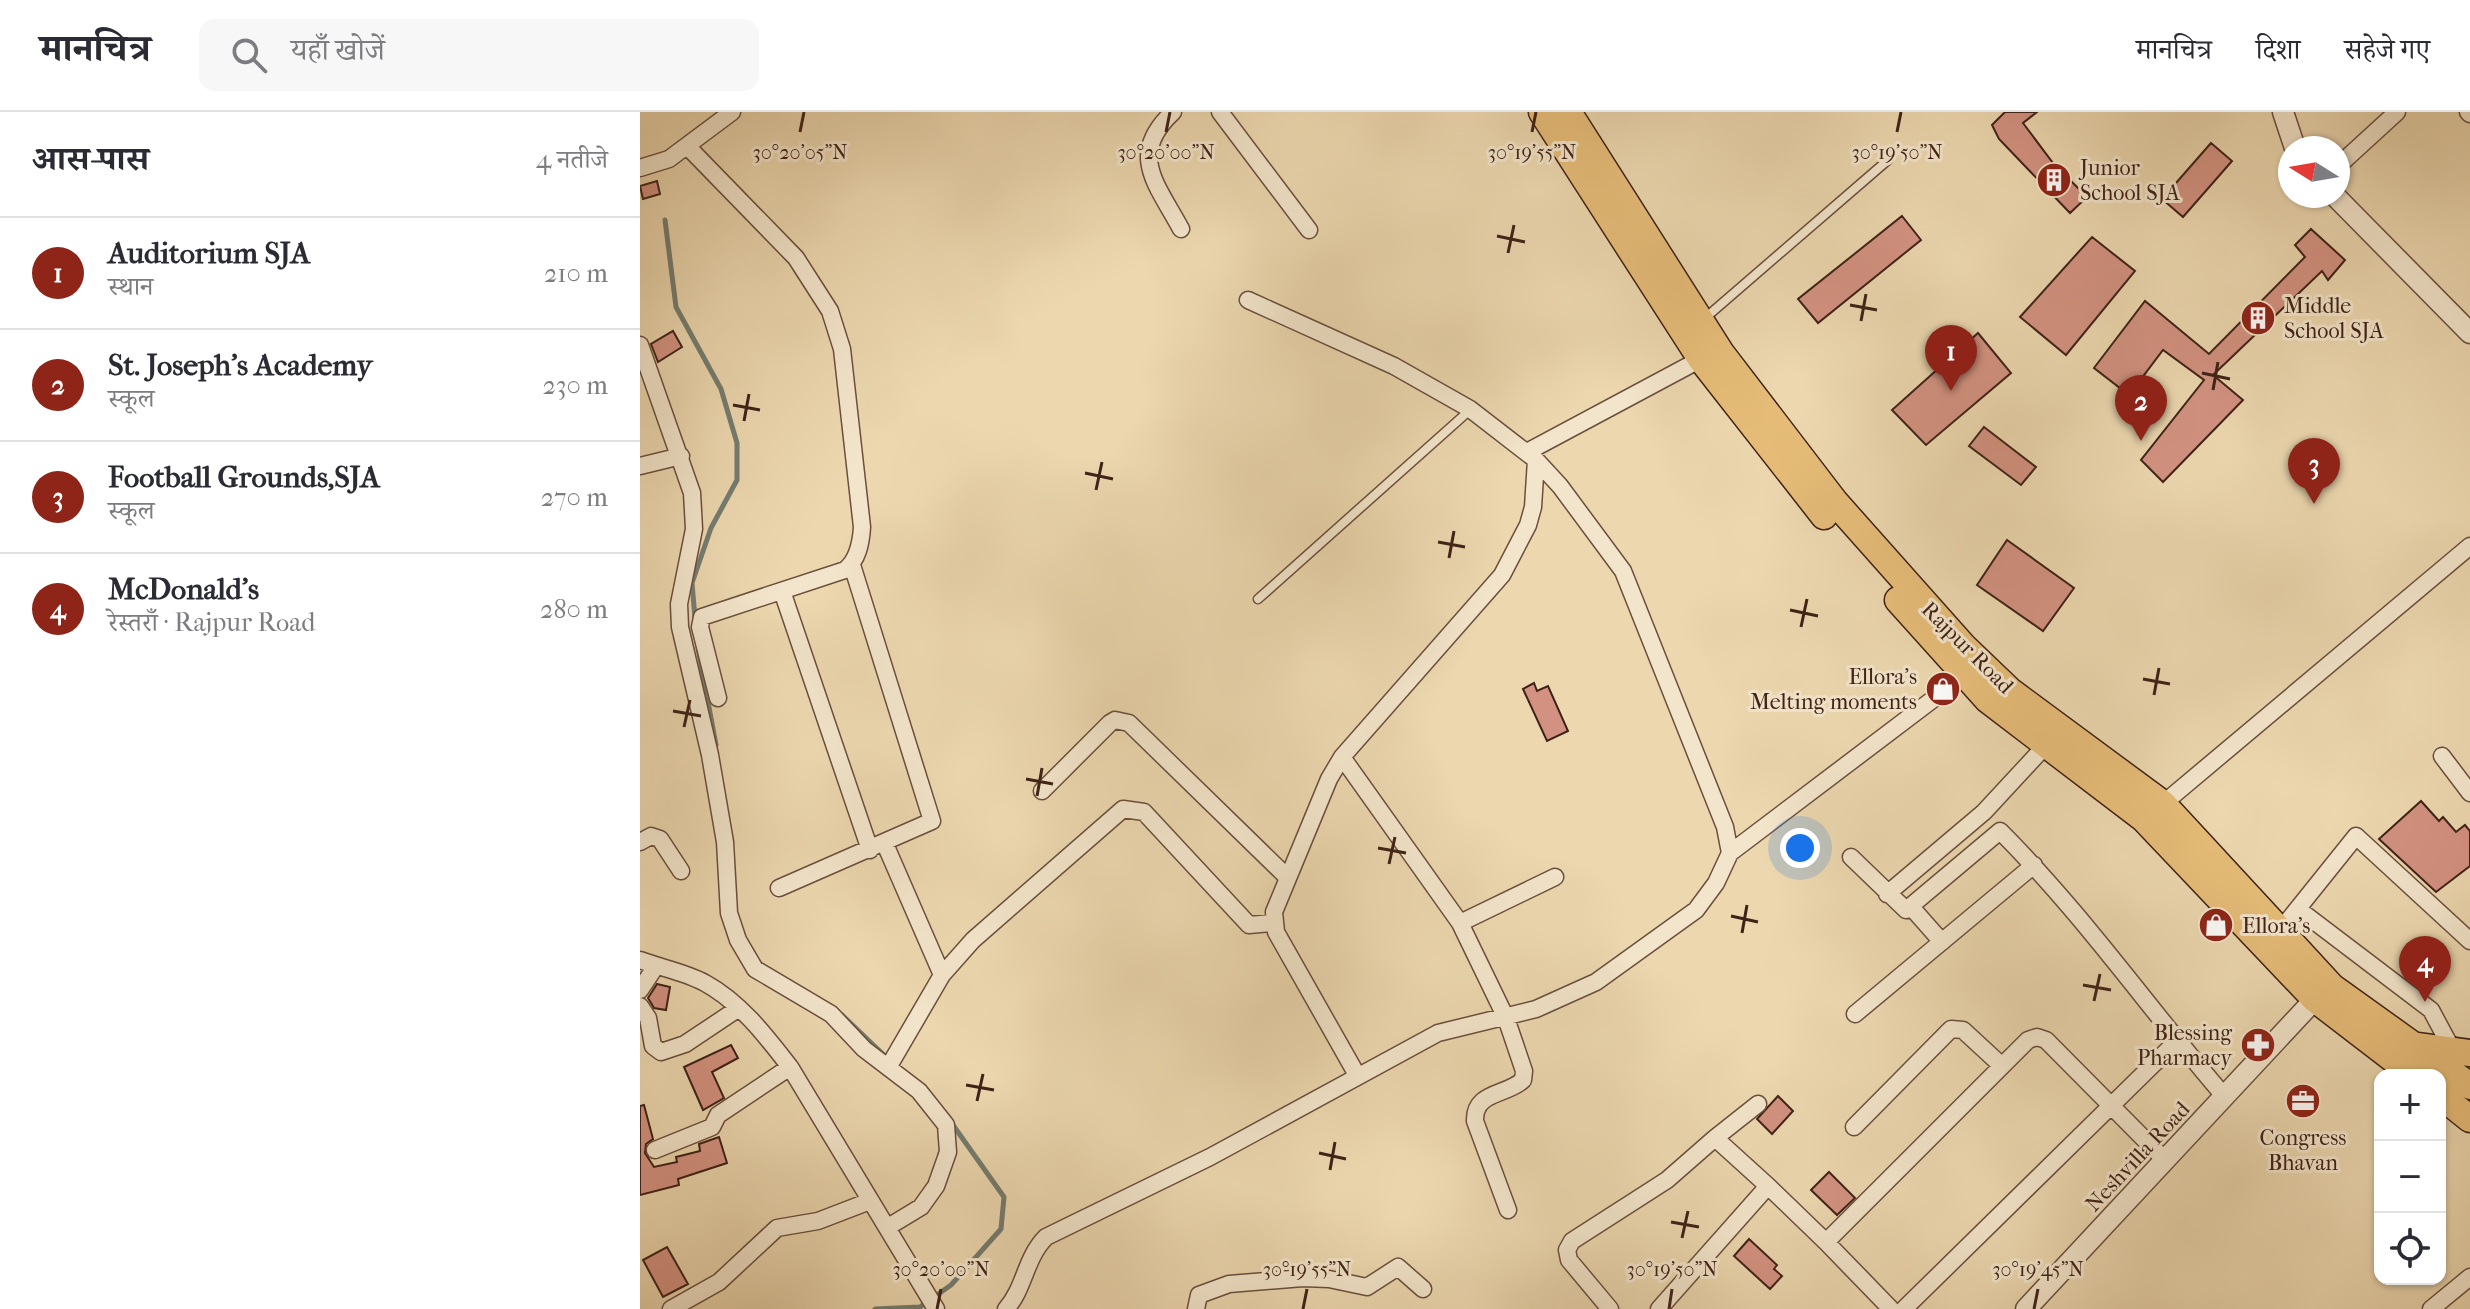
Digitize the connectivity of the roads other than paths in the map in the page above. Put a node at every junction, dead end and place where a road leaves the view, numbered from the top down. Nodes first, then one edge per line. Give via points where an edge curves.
1 (732, 112) edge
2 (1173, 112) edge
3 (1220, 112) edge
4 (1542, 112) edge
5 (1568, 112) edge
6 (2283, 112) edge
7 (2397, 112) edge
8 (2291, 136) edge
9 (687, 146) junction
10 (2350, 155) edge
11 (1888, 160) dead end
12 (640, 168) edge
13 (2347, 208) edge
14 (1181, 229) dead end
15 (1309, 230) dead end
16 (1248, 300) dead end
17 (1700, 322) junction
18 (2470, 333) edge
19 (640, 345) edge
20 (1701, 359) junction
21 (1470, 409) junction
22 (681, 456) junction
23 (1532, 456) junction
24 (640, 466) edge
25 (2470, 546) edge
26 (852, 565) junction
27 (782, 591) junction
28 (1258, 599) dead end
29 (1965, 675) junction
30 (718, 698) dead end
31 (2047, 744) junction
32 (2442, 756) dead end
33 (1342, 757) junction
34 (1042, 791) dead end
35 (2470, 793) edge
36 (2153, 811) junction
37 (1984, 812) junction
38 (2000, 831) junction
39 (640, 842) edge
40 (878, 847) junction
41 (1730, 853) junction
42 (1851, 857) dead end
43 (2034, 865) junction
44 (681, 871) dead end
45 (1287, 877) junction
46 (1555, 877) dead end
47 (779, 888) dead end
48 (1887, 894) junction
49 (1912, 908) junction
50 (2298, 909) junction
51 (1273, 923) junction
52 (1460, 923) junction
53 (2279, 932) junction
54 (2470, 941) edge
55 (1942, 942) junction
56 (648, 963) edge
57 (942, 975) junction
58 (640, 990) edge
59 (2315, 999) junction
60 (640, 1006) edge
61 (739, 1008) junction
62 (1855, 1014) dead end
63 (1506, 1018) junction
64 (2177, 1041) junction
65 (2414, 1046) junction
66 (2462, 1052) edge
67 (892, 1060) junction
68 (2002, 1066) junction
69 (790, 1067) junction
70 (2406, 1069) edge
71 (1357, 1075) junction
72 (2470, 1086) edge
73 (2225, 1097) junction
74 (2446, 1100) edge
75 (1758, 1104) dead end
76 (2111, 1108) junction
77 (2470, 1119) edge
78 (1854, 1127) dead end
79 (1715, 1138) junction
80 (655, 1150) dead end
81 (2166, 1161) junction
82 (1768, 1186) junction
83 (870, 1201) junction
84 (1508, 1210) dead end
85 (888, 1227) junction
86 (1826, 1242) junction
87 (2470, 1277) edge
88 (1423, 1289) dead end
89 (934, 1307) edge
90 (671, 1309) edge
91 (1006, 1309) edge
92 (1196, 1309) edge
93 (1610, 1309) edge
94 (1659, 1309) edge
95 (1891, 1309) edge
96 (1904, 1309) edge
97 (2026, 1309) edge
98 (2431, 1309) edge

1 - 9 street
2 - 14 street via 1155,128 1147,154 1150,171
3 - 15 street
4 - 20 main road, Rajpur Road
5 - 17 main road, Rajpur Road
6 - 8 street
7 - 10 street
9 - 12 street via 669,159
9 - 26 street via 796,258 834,320 842,349 862,527
11 - 17 lane
13 - 18 street
16 - 21 street via 1394,366
17 - 36 main road, Rajpur Road via 1835,502 1963,646
19 - 22 street
20 - 23 street
20 - 29 main road, Rajpur Road via 1815,506
21 - 23 street
21 - 28 lane
22 - 24 street
22 - 67 street via 695,512 680,627 722,818 734,930 743,952 764,976 820,1005 864,1049
23 - 33 street via 1533,507 1502,575
23 - 41 street via 1623,571 1725,827
25 - 36 street
26 - 27 street
26 - 40 street via 933,817 929,824
27 - 30 street via 702,617
27 - 40 street
29 - 31 main road, Rajpur Road via 1988,700
29 - 41 street
31 - 36 main road, Rajpur Road
31 - 37 street
32 - 35 street
33 - 45 street
33 - 52 street
34 - 45 street via 1110,723 1121,720
36 - 53 main road, Rajpur Road
36 - 59 main road, Rajpur Road
37 - 38 street
37 - 48 street
38 - 43 street
38 - 49 street
39 - 44 street via 651,836 660,839
40 - 47 street
40 - 57 street
41 - 63 street via 1696,910 1596,982
42 - 48 street
43 - 55 street
43 - 64 street
45 - 51 street
46 - 52 street
48 - 49 street via 1900,907
49 - 55 street
50 - 53 street
50 - 54 street via 2356,836
50 - 66 street via 2431,1010
51 - 57 street via 1249,925 1144,812 1123,809 990,923
51 - 71 street
52 - 63 street
53 - 65 main road, Rajpur Road via 2332,987
55 - 62 street
56 - 58 street
56 - 61 street via 705,983
57 - 67 street
59 - 70 main road, Rajpur Road
59 - 73 street, Neshvilla Road
60 - 61 street via 653,1046 661,1052 685,1044
61 - 69 street
63 - 71 street via 1438,1033
63 - 84 street via 1523,1080 1479,1102 1475,1111
64 - 73 street
64 - 76 street
65 - 66 main road
65 - 72 main road, Rajpur Road
67 - 85 street via 930,1103 950,1138 936,1186 921,1207
68 - 76 street via 2028,1040 2046,1040
68 - 78 street via 1963,1030 1951,1029
68 - 86 street
69 - 80 street via 718,1115 712,1127
69 - 83 street
71 - 91 street via 1210,1157 1046,1237
73 - 81 street, Neshvilla Road
74 - 77 main road
75 - 79 street
76 - 81 street
76 - 96 street
79 - 82 street
79 - 93 street via 1667,1180 1572,1241 1569,1260
81 - 97 street, Neshvilla Road
82 - 86 street
82 - 94 street
83 - 85 street
83 - 90 street via 818,1221 777,1228 719,1282
85 - 89 street
86 - 95 street
87 - 98 street
88 - 92 street via 1398,1267 1367,1287 1316,1278 1229,1284 1199,1295

